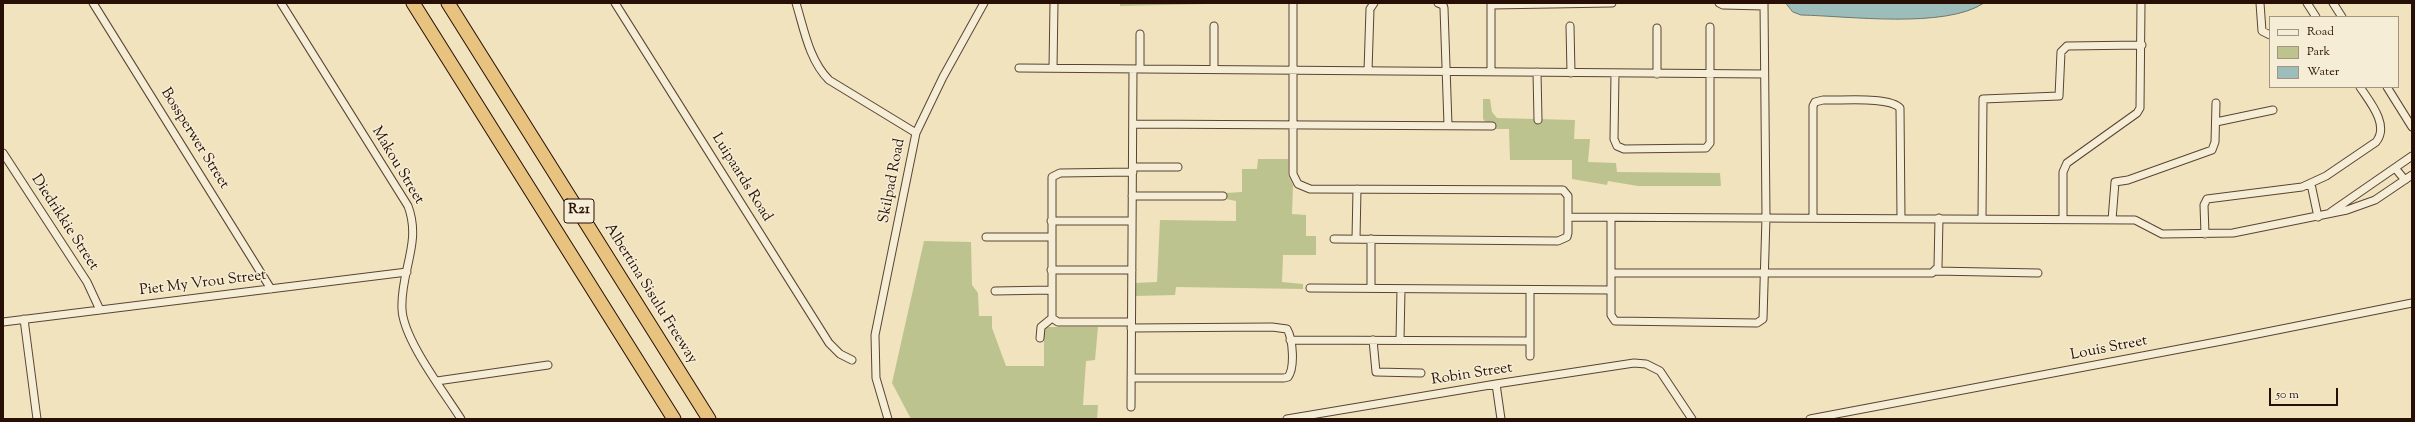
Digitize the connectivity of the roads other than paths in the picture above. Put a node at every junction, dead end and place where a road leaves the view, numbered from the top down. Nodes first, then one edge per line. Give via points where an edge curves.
1 (93, 3) edge
2 (281, 3) edge
3 (412, 3) edge
4 (448, 3) edge
5 (615, 3) edge
6 (796, 3) edge
7 (984, 3) edge
8 (1054, 3) edge
9 (1293, 3) edge
10 (1374, 3) edge
11 (1438, 3) edge
12 (1612, 3) edge
13 (1719, 3) edge
14 (2141, 3) edge
15 (2260, 3) edge
16 (2307, 3) edge
17 (2333, 3) edge
18 (1491, 4) edge
19 (1764, 4) edge
20 (2315, 16) edge
21 (2341, 16) edge
22 (1214, 26) dead end
23 (1570, 26) dead end
24 (1710, 27) dead end
25 (1657, 28) dead end
26 (1140, 34) dead end
27 (2269, 34) edge
28 (2142, 44) junction
29 (1019, 68) dead end
30 (1054, 68) junction
31 (1137, 69) junction
32 (1214, 69) junction
33 (1293, 70) junction
34 (1368, 71) junction
35 (1446, 72) junction
36 (1491, 72) junction
37 (1537, 72) junction
38 (1571, 73) junction
39 (1615, 73) junction
40 (1657, 74) junction
41 (1710, 74) junction
42 (1764, 74) junction
43 (2361, 88) edge
44 (2388, 88) edge
45 (2216, 103) dead end
46 (2273, 110) dead end
47 (1538, 120) dead end
48 (2216, 122) junction
49 (1133, 124) junction
50 (1293, 124) junction
51 (1448, 125) junction
52 (1492, 126) dead end
53 (2412, 126) edge
54 (916, 133) junction
55 (3, 152) edge
56 (2412, 156) edge
57 (7, 166) edge
58 (1178, 167) dead end
59 (2396, 168) junction
60 (1132, 170) junction
61 (2412, 175) edge
62 (2404, 180) junction
63 (2311, 184) junction
64 (1357, 189) junction
65 (1132, 196) junction
66 (1223, 196) dead end
67 (2327, 215) junction
68 (1568, 217) junction
69 (1766, 217) junction
70 (1813, 217) junction
71 (2318, 217) junction
72 (1611, 218) junction
73 (1901, 218) junction
74 (1939, 218) junction
75 (1982, 218) junction
76 (2063, 219) junction
77 (2112, 220) junction
78 (1051, 221) junction
79 (1132, 221) junction
80 (2205, 234) junction
81 (986, 237) dead end
82 (1051, 237) junction
83 (1334, 239) dead end
84 (1356, 239) junction
85 (1371, 239) junction
86 (1051, 270) junction
87 (1132, 270) junction
88 (1935, 271) junction
89 (406, 272) junction
90 (1765, 272) junction
91 (1611, 273) junction
92 (2038, 273) dead end
93 (1310, 288) dead end
94 (1371, 288) junction
95 (271, 289) junction
96 (1401, 289) junction
97 (1051, 290) junction
98 (1530, 290) junction
99 (1611, 290) junction
100 (995, 291) dead end
101 (2412, 303) edge
102 (100, 310) junction
103 (1052, 318) junction
104 (24, 319) junction
105 (3, 322) edge
106 (1131, 325) junction
107 (1040, 338) dead end
108 (1290, 340) junction
109 (1373, 340) junction
110 (1400, 340) junction
111 (1530, 341) junction
112 (1530, 356) dead end
113 (852, 360) dead end
114 (548, 365) dead end
115 (1421, 373) dead end
116 (1131, 378) junction
117 (437, 381) junction
118 (1496, 384) junction
119 (1131, 407) dead end
120 (37, 419) edge
121 (461, 419) edge
122 (674, 419) edge
123 (709, 419) edge
124 (888, 419) edge
125 (1287, 419) edge
126 (1501, 419) edge
127 (1692, 419) edge
128 (1810, 419) edge

1 - 95 street, Bossperwer Street
2 - 89 street, Makou Street via 408,206 414,231
3 - 122 highway, R21
4 - 123 highway, Albertina Sisulu Freeway / R21
5 - 113 street, Luipaards Road via 829,343 840,354
6 - 54 street via 812,56 822,73 829,80
7 - 54 street, Skilpad Road via 943,77
8 - 30 street
9 - 33 street
10 - 34 street via 1370,9
11 - 35 street via 1444,8
12 - 18 street
13 - 19 street
14 - 28 street
15 - 27 street via 2260,26 2262,31
16 - 20 street
17 - 21 street
18 - 36 street
19 - 42 street
22 - 32 street
23 - 38 street
24 - 41 street
25 - 40 street
26 - 31 street
28 - 75 street via 2067,46 2061,52 2059,96 1983,99
28 - 76 street via 2140,108 2137,113 2066,163 2063,172
29 - 30 street
30 - 31 street
31 - 32 street
31 - 49 street
32 - 33 street
33 - 34 street
33 - 50 street
34 - 35 street
35 - 36 street
35 - 51 street
36 - 37 street
37 - 38 street
37 - 47 street
38 - 39 street
39 - 40 street
39 - 41 street via 1614,138 1617,146 1624,150 1706,148 1710,143
40 - 41 street
41 - 42 street
42 - 69 street
43 - 63 street via 2380,122 2380,138
44 - 53 street
45 - 48 street
46 - 48 street
48 - 77 street via 2215,146 2210,152 2128,180 2115,182
49 - 50 street
49 - 60 street
50 - 51 street
50 - 64 street via 1293,174 1298,184 1310,188
51 - 52 street
54 - 124 street, Skilpad Road via 875,335 876,378
55 - 57 street, Diedrikkie Street
56 - 59 street
57 - 102 street, Diedrikkie Street via 87,282
58 - 60 street
59 - 62 street
59 - 67 street
60 - 65 street
60 - 78 street via 1056,173 1052,177
61 - 62 street
62 - 67 street via 2375,200
63 - 71 street
63 - 80 street via 2211,197 2204,205
64 - 68 street via 1563,190 1568,196
64 - 84 street
65 - 66 street
65 - 79 street
67 - 71 street
68 - 72 street
68 - 85 street via 1567,237 1558,241
69 - 70 street
69 - 72 street
69 - 90 street
70 - 73 street
70 - 73 street via 1813,106 1815,102 1823,100 1883,101 1900,108
71 - 80 street via 2233,233
72 - 91 street
73 - 74 street
74 - 75 street
74 - 88 street via 1938,267
75 - 76 street
76 - 77 street
77 - 80 street via 2139,221 2162,234
78 - 79 street
78 - 82 street
79 - 87 street
81 - 82 street
82 - 86 street
83 - 84 street
84 - 85 street
85 - 94 street
86 - 87 street
86 - 97 street
87 - 106 street
88 - 90 street
88 - 92 street
89 - 95 street, Piet My Vrou Street
89 - 117 street, Makou Street via 402,308 405,326
90 - 91 street
90 - 99 street via 1765,315 1757,323 1616,321 1611,315
91 - 99 street
93 - 94 street
94 - 96 street
95 - 102 street, Piet My Vrou Street
96 - 98 street
96 - 110 street
97 - 100 street
97 - 103 street
98 - 99 street
98 - 111 street
101 - 128 street, Louis Street
102 - 104 street, Piet My Vrou Street
103 - 106 street via 1058,322
103 - 107 street via 1041,327
104 - 105 street, Piet My Vrou Street
104 - 120 street
106 - 108 street via 1282,328 1287,329
106 - 116 street
108 - 109 street
108 - 116 street via 1291,370 1288,377 1284,378
109 - 110 street
109 - 115 street via 1376,372
110 - 111 street
111 - 112 street
114 - 117 street
116 - 119 street
117 - 121 street, Makou Street
118 - 125 street, Robin Street
118 - 126 street
118 - 127 street, Robin Street via 1634,363 1646,364 1660,371

